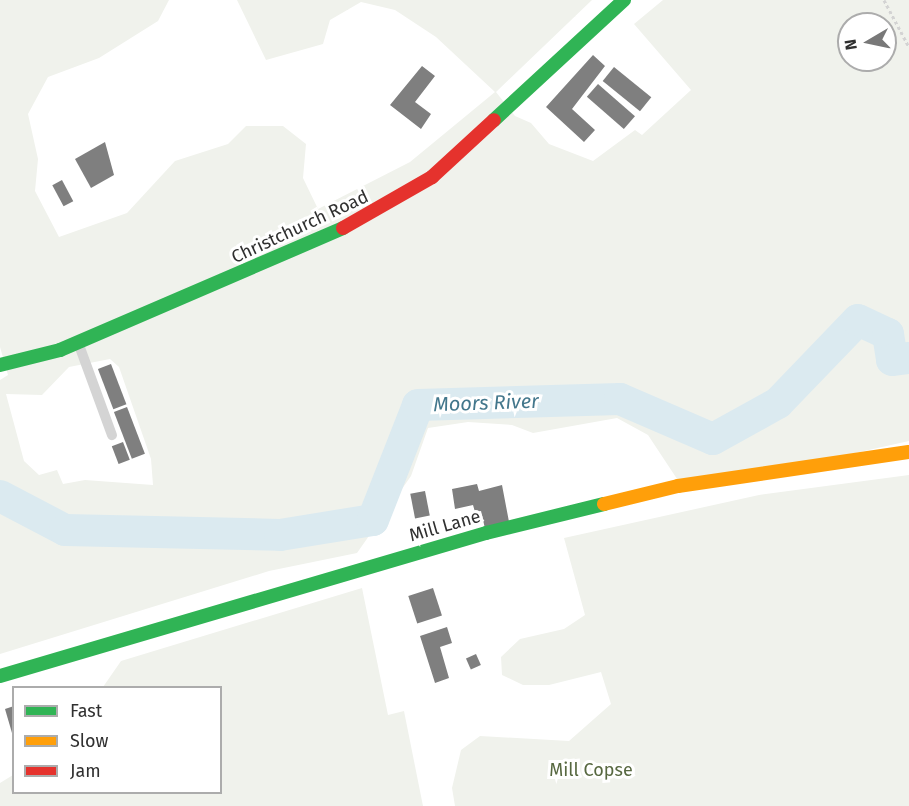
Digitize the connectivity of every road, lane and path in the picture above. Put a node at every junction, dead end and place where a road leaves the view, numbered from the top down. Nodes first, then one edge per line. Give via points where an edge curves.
1 (624, 0) edge
2 (884, 0) edge
3 (909, 47) edge
4 (78, 342) junction
5 (0, 364) edge
6 (111, 435) dead end
7 (909, 452) edge
8 (0, 676) edge

1 - 4 street, Christchurch Road via 432,177 371,216
2 - 3 path
4 - 5 street, Christchurch Road
4 - 6 lane
7 - 8 street, Mill Lane via 678,486 486,533

